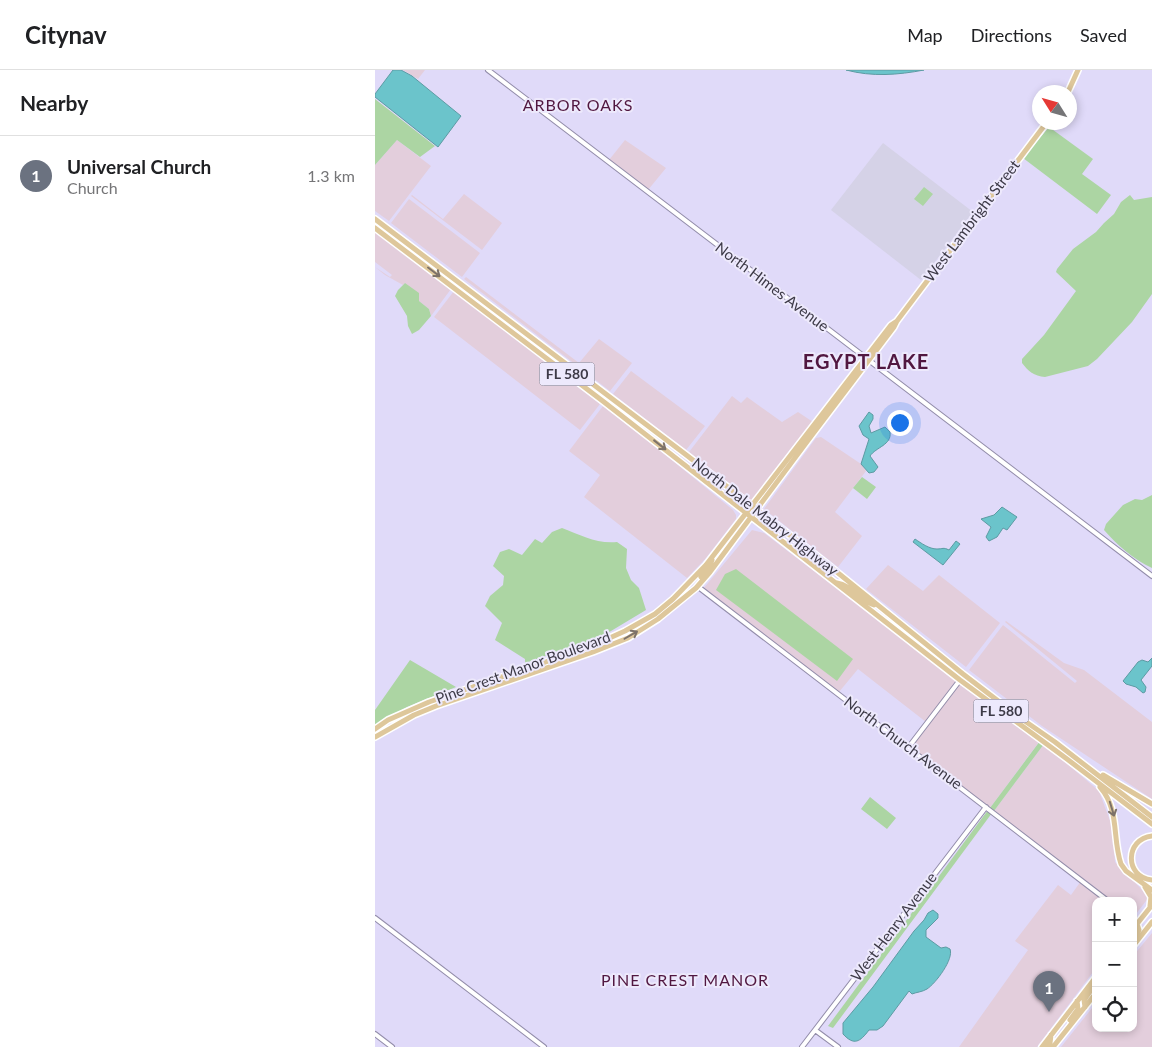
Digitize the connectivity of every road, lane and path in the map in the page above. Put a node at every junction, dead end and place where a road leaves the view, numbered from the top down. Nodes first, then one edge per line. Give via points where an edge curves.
1 (488, 70) edge
2 (1077, 70) edge
3 (1071, 85) edge
4 (1041, 130) edge
5 (375, 219) edge
6 (375, 227) edge
7 (415, 249) junction
8 (490, 314) junction
9 (513, 324) junction
10 (517, 336) junction
11 (867, 360) junction
12 (569, 366) junction
13 (561, 369) junction
14 (608, 397) junction
15 (604, 402) junction
16 (657, 433) junction
17 (751, 505) junction
18 (756, 510) junction
19 (745, 512) junction
20 (751, 517) junction
21 (713, 557) junction
22 (820, 571) junction
23 (840, 575) junction
24 (1152, 576) edge
25 (691, 582) junction
26 (836, 583) junction
27 (697, 586) junction
28 (879, 607) junction
29 (670, 609) junction
30 (890, 625) junction
31 (905, 628) junction
32 (914, 644) junction
33 (928, 646) junction
34 (946, 669) junction
35 (963, 674) junction
36 (960, 680) junction
37 (992, 695) junction
38 (988, 701) junction
39 (1019, 717) junction
40 (375, 729) edge
41 (1030, 733) junction
42 (375, 736) edge
43 (1055, 741) junction
44 (908, 748) junction
45 (1083, 763) junction
46 (1090, 776) junction
47 (1152, 804) edge
48 (986, 807) junction
49 (1152, 817) edge
50 (1152, 824) edge
51 (1152, 836) edge
52 (1152, 880) edge
53 (1143, 884) junction
54 (1152, 890) edge
55 (1104, 897) edge
56 (1151, 907) edge
57 (375, 918) edge
58 (1137, 920) edge
59 (1152, 922) edge
60 (1136, 942) edge
61 (1092, 982) edge
62 (1093, 987) edge
63 (1092, 999) edge
64 (1077, 1001) junction
65 (1085, 1007) junction
66 (815, 1030) junction
67 (375, 1034) edge
68 (1051, 1035) junction
69 (1054, 1046) edge
70 (392, 1047) edge
71 (544, 1047) edge
72 (802, 1047) edge
73 (838, 1047) edge
74 (1042, 1047) edge
75 (1047, 1047) edge

1 - 11 street, North Himes Avenue
2 - 3 main road
4 - 11 main road, West Lambright Street
5 - 7 main road, North Dale Mabry Highway / FL 580
6 - 7 main road via 382,228 406,247
6 -> 8 main road, North Dale Mabry Highway / FL 580
7 - 9 main road, North Dale Mabry Highway / FL 580
8 - 9 main road via 506,324
8 - 10 main road, North Dale Mabry Highway / FL 580
9 - 12 main road, North Dale Mabry Highway / FL 580
10 - 12 main road via 526,338 561,365
10 - 13 main road, North Dale Mabry Highway / FL 580
11 - 17 main road, West Lambright Street
11 - 18 main road, West Lambright Street
11 - 24 street, North Himes Avenue
12 - 14 main road, North Dale Mabry Highway / FL 580
13 - 14 main road
13 - 15 main road, North Dale Mabry Highway / FL 580
14 - 16 main road, North Dale Mabry Highway / FL 580
15 - 16 main road via 614,405 649,432
15 -> 19 main road, North Dale Mabry Highway / FL 580
16 - 17 main road, North Dale Mabry Highway / FL 580
17 - 18 main road, North Dale Mabry Highway / FL 580
17 - 19 main road, Pine Crest Manor Boulevard
18 - 20 main road, Pine Crest Manor Boulevard
18 - 23 main road, North Dale Mabry Highway / FL 580
19 - 20 main road, North Dale Mabry Highway / FL 580
19 - 21 main road, Pine Crest Manor Boulevard
20 - 22 main road, North Dale Mabry Highway / FL 580
20 - 27 main road, Pine Crest Manor Boulevard
21 - 25 main road, Pine Crest Manor Boulevard
21 - 27 main road, Pine Crest Manor Boulevard
22 - 23 main road
22 - 26 main road, North Dale Mabry Highway / FL 580
23 - 28 main road, North Dale Mabry Highway / FL 580
25 - 29 main road, Pine Crest Manor Boulevard via 688,590
25 - 40 main road, Pine Crest Manor Boulevard via 655,614 625,631 591,646 429,702
26 - 28 main road via 843,584 868,603
26 - 30 main road, North Dale Mabry Highway / FL 580
27 - 29 main road, Pine Crest Manor Boulevard
27 - 44 street, North Church Avenue
28 - 31 main road, North Dale Mabry Highway / FL 580
42 -> 29 main road, Pine Crest Manor Boulevard via 436,706 627,638
30 - 31 main road
30 - 32 main road, North Dale Mabry Highway / FL 580
31 - 33 main road, North Dale Mabry Highway / FL 580
32 - 33 main road
32 - 34 main road, North Dale Mabry Highway / FL 580
33 - 35 main road, North Dale Mabry Highway / FL 580
34 - 35 main road
34 - 36 main road, North Dale Mabry Highway / FL 580
35 - 37 main road, North Dale Mabry Highway / FL 580
36 - 37 main road
36 - 38 main road, North Dale Mabry Highway / FL 580
36 - 44 street
37 - 39 main road, North Dale Mabry Highway / FL 580
38 - 39 main road
38 - 41 main road, North Dale Mabry Highway / FL 580
39 - 43 main road, North Dale Mabry Highway / FL 580
41 - 43 main road
41 - 46 main road, North Dale Mabry Highway / FL 580
43 - 45 main road, North Dale Mabry Highway / FL 580
44 - 48 street, North Church Avenue
45 - 47 main road
45 - 49 main road, North Dale Mabry Highway / FL 580
46 - 50 main road, North Dale Mabry Highway
46 -> 53 main road, FL 580 via 1111,805 1121,864
48 - 55 street, North Church Avenue
48 - 66 street, West Henry Avenue
51 - 52 main road via 1139,840 1132,850 1131,864 1143,878
53 - 54 main road
53 - 56 main road via 1151,897
56 - 58 main road
57 - 71 street
59 - 60 main road
61 - 64 main road
62 - 65 main road via 1084,1000
63 - 65 main road
64 - 68 main road
64 - 69 main road via 1078,1009
65 - 69 main road
66 - 72 street, West Henry Avenue
66 - 73 street
67 - 70 street
68 - 74 main road
68 - 75 main road

